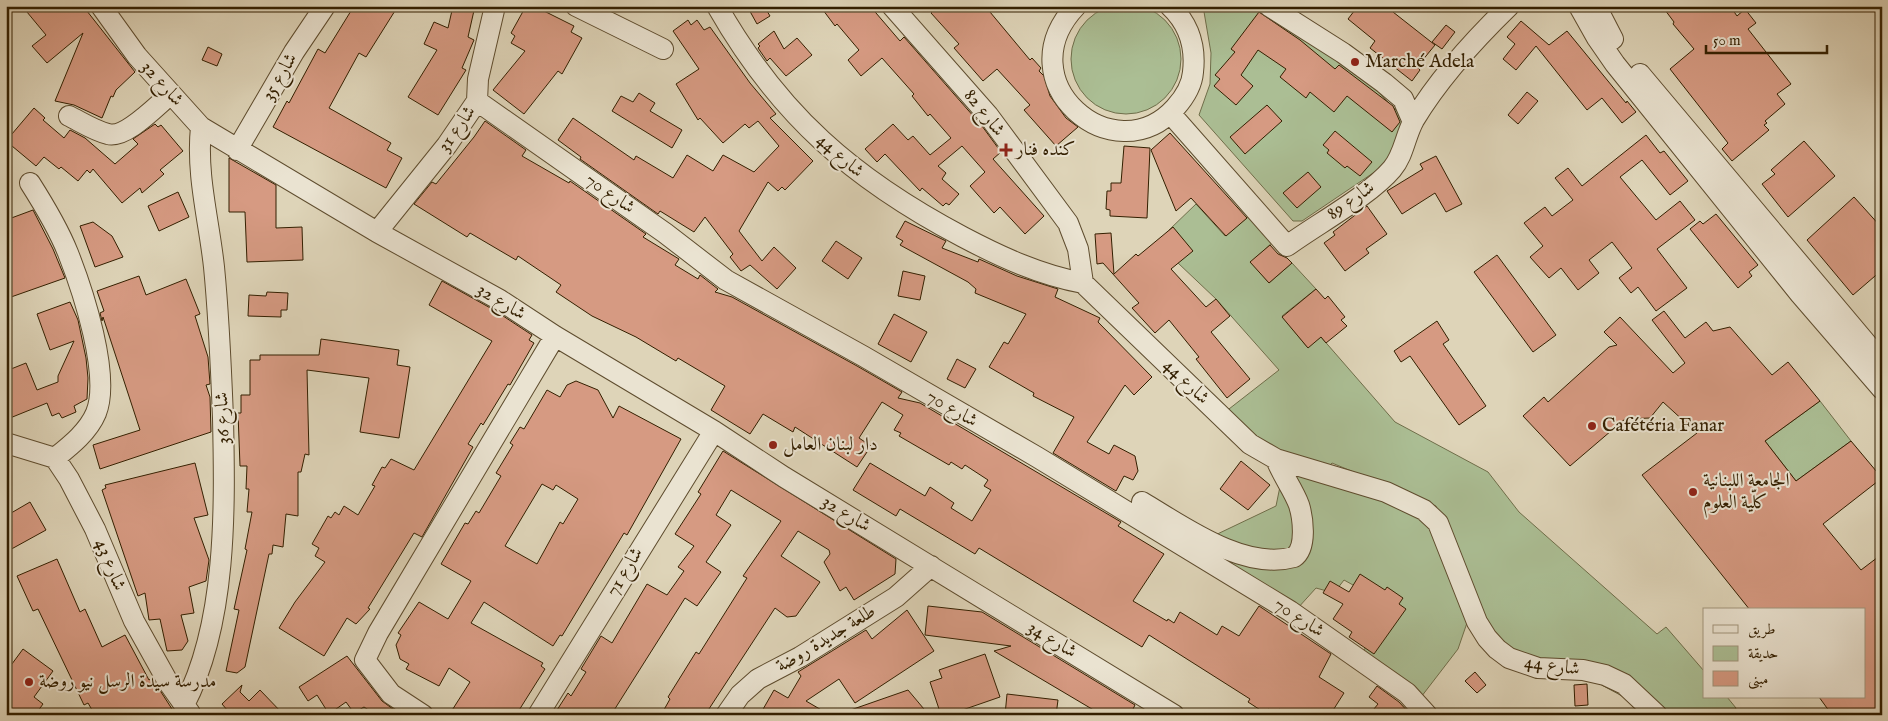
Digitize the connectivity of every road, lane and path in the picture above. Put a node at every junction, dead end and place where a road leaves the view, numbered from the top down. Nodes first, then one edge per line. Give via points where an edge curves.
1 (101, 6) edge
2 (325, 6) edge
3 (495, 6) edge
4 (576, 6) edge
5 (717, 6) edge
6 (892, 6) edge
7 (1076, 6) edge
8 (1269, 6) edge
9 (1509, 6) edge
10 (1579, 6) edge
11 (1596, 6) edge
12 (1181, 10) edge
13 (663, 49) dead end
14 (1620, 59) junction
15 (171, 94) junction
16 (477, 102) junction
17 (1170, 113) junction
18 (69, 116) dead end
19 (1413, 122) junction
20 (201, 127) junction
21 (237, 150) junction
22 (30, 183) dead end
23 (377, 232) junction
24 (1083, 283) junction
25 (555, 336) junction
26 (1882, 362) edge
27 (1882, 389) edge
28 (714, 431) junction
29 (6, 443) edge
30 (55, 458) junction
31 (1276, 459) junction
32 (1142, 502) dead end
33 (931, 566) junction
34 (187, 710) edge
35 (423, 715) edge
36 (538, 715) edge
37 (726, 715) edge
38 (1174, 715) edge
39 (1427, 715) edge
40 (1657, 715) edge

1 - 15 street, شارع 32 via 137,56
2 - 21 street, شارع 35
3 - 16 street, شارع 31 via 478,79
4 - 13 street
5 - 24 street, شارع 44 via 778,96 822,143 870,182 998,255 1052,276
6 - 24 street, شارع 82 via 988,115 1068,224 1078,249
7 - 17 street via 1060,28 1052,57 1057,86 1074,111 1093,123 1114,130 1144,128
8 - 19 street via 1384,83 1403,100
9 - 19 street, شارع 89 via 1452,68
10 - 14 street via 1597,38
11 - 14 street
12 - 17 street via 1193,45 1193,75 1188,89
14 - 26 street
14 - 27 street via 1800,294
15 - 18 street via 119,135 108,135
15 - 20 street, شارع 32
16 - 23 street, شارع 31
16 - 39 street, شارع 70 via 665,233 726,280 1037,457 1290,610 1407,693
17 - 19 street, شارع 89 via 1287,246 1385,176 1403,150
20 - 21 street, شارع 32
20 - 34 street, شارع 36 via 200,171 219,324 224,480 222,546 206,648
21 - 23 street, شارع 32
22 - 30 street via 68,253 88,315 100,377 96,414 74,443
23 - 25 street, شارع 32 via 500,300
24 - 31 street, شارع 44 via 1233,430
25 - 28 street, شارع 32
25 - 35 street via 365,660 391,694
28 - 33 street, شارع 32
28 - 36 street, شارع 71
29 - 30 street
30 - 34 street, شارع 43 via 95,529 134,621
31 - 32 street via 1301,514 1302,544 1294,557 1258,558 1236,552 1204,538
31 - 40 street, شارع 44 via 1386,492 1424,510 1438,523 1477,622 1487,638 1508,658 1538,668 1583,670 1605,675 1624,684
33 - 37 street, طلعة جديدة روضة via 896,597 800,657 758,679 740,695
33 - 38 street, شارع 34

